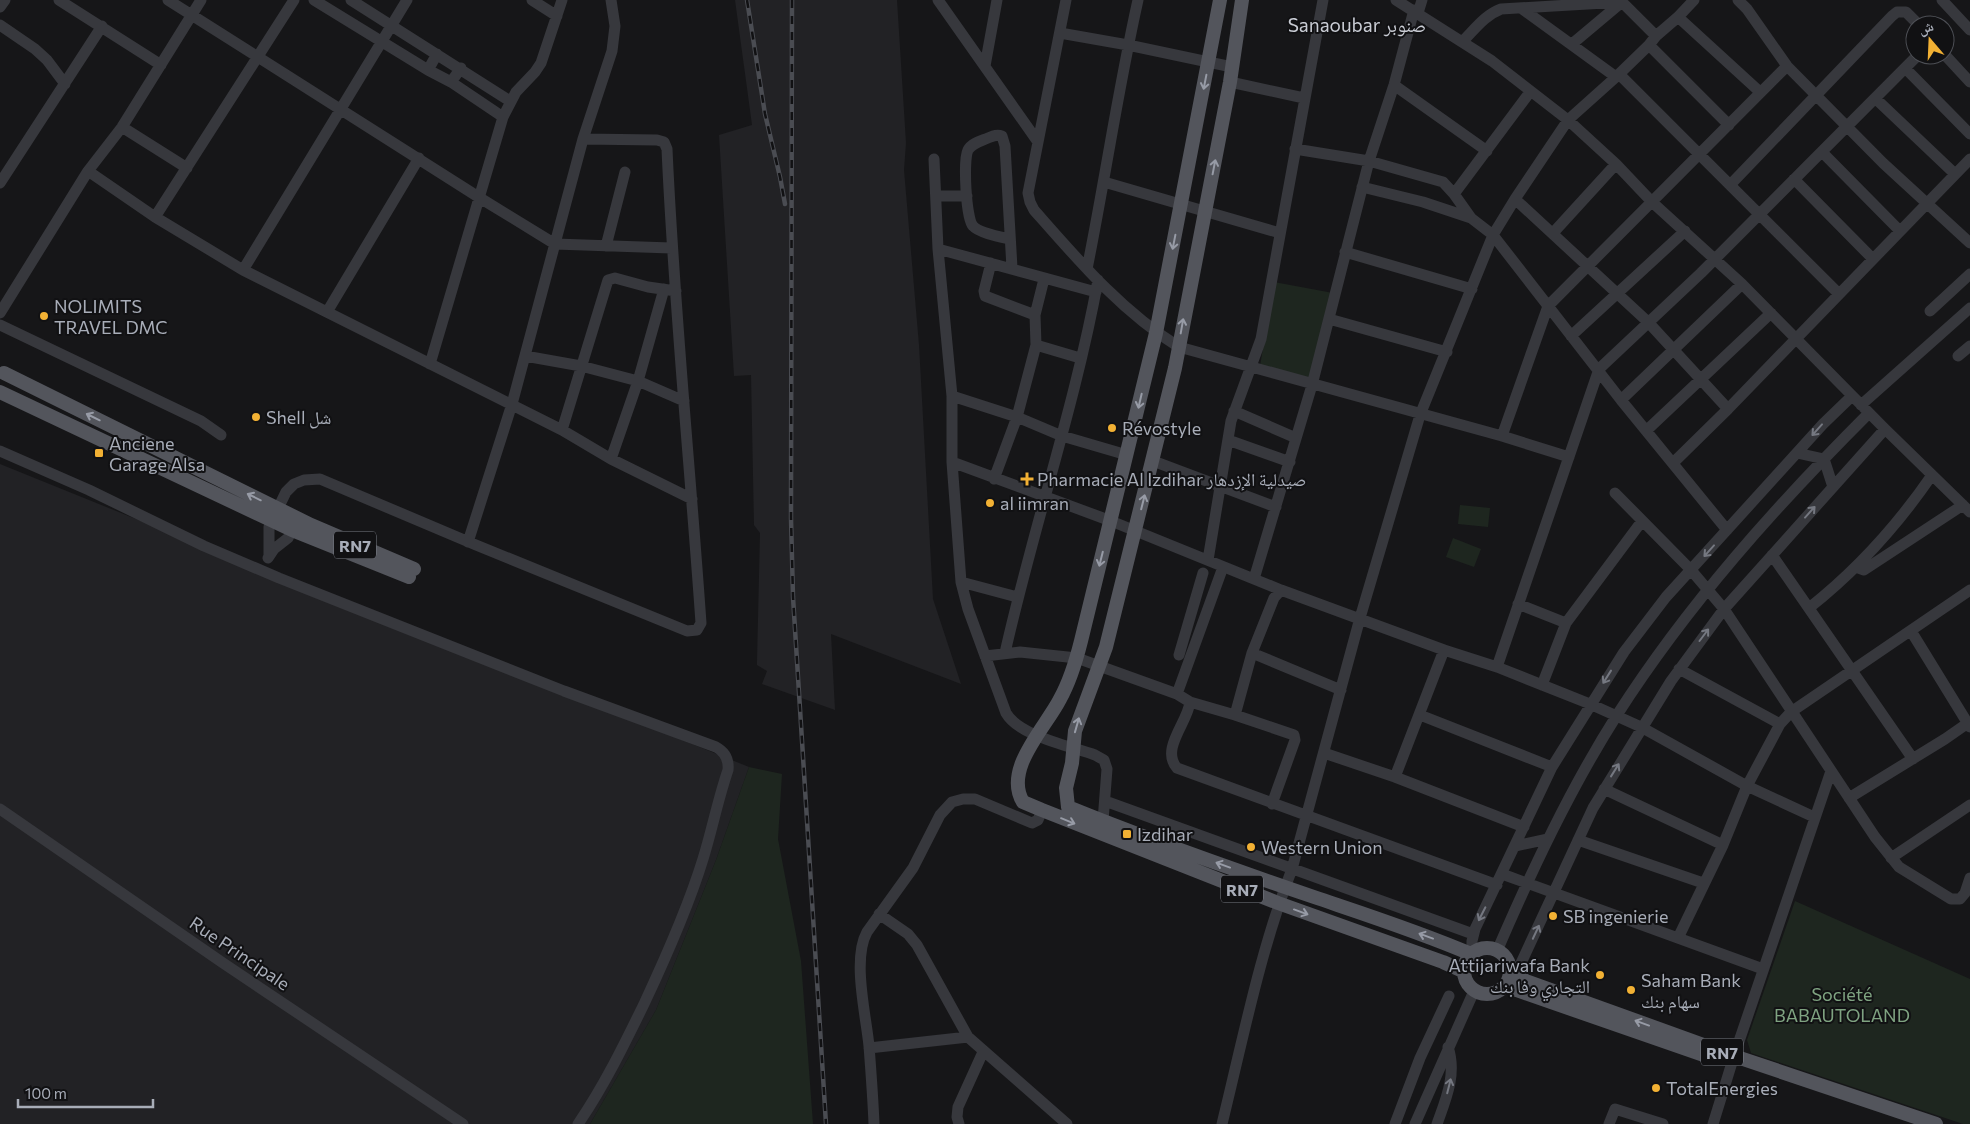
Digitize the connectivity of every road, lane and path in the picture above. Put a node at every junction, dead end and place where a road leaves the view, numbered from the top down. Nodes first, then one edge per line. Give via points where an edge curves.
1 (5, 0) edge
2 (59, 0) edge
3 (168, 0) edge
4 (201, 0) edge
5 (294, 0) edge
6 (314, 0) edge
7 (351, 0) edge
8 (407, 0) edge
9 (532, 0) edge
10 (562, 0) edge
11 (611, 0) edge
12 (938, 0) edge
13 (997, 0) edge
14 (1066, 0) edge
15 (1138, 0) edge
16 (1220, 0) edge
17 (1242, 0) edge
18 (1323, 0) edge
19 (1396, 0) edge
20 (1422, 0) edge
21 (1694, 0) edge
22 (1738, 0) edge
23 (1942, 0) edge
24 (1622, 2) junction
25 (0, 7) edge
26 (1521, 8) junction
27 (1416, 12) junction
28 (192, 15) junction
29 (1909, 15) edge
30 (557, 16) junction
31 (1678, 17) junction
32 (102, 26) junction
33 (391, 26) junction
34 (1, 30) edge
35 (1970, 30) edge
36 (1060, 33) junction
37 (1652, 40) junction
38 (1464, 41) junction
39 (381, 42) junction
40 (1128, 44) junction
41 (1572, 44) junction
42 (438, 54) junction
43 (259, 57) junction
44 (1208, 62) junction
45 (161, 65) junction
46 (1908, 65) edge
47 (1954, 65) edge
48 (985, 66) junction
49 (1787, 66) junction
50 (1232, 67) junction
51 (461, 68) junction
52 (1905, 68) junction
53 (428, 70) junction
54 (1617, 76) junction
55 (451, 82) junction
56 (1230, 82) junction
57 (1970, 82) edge
58 (65, 84) junction
59 (1394, 86) junction
60 (1530, 92) junction
61 (1760, 92) junction
62 (1816, 95) junction
63 (1304, 98) junction
64 (1876, 98) junction
65 (510, 100) junction
66 (341, 109) junction
67 (503, 117) junction
68 (1568, 120) junction
69 (1729, 125) junction
70 (1847, 126) junction
71 (122, 128) junction
72 (1970, 134) edge
73 (583, 139) junction
74 (1038, 142) junction
75 (1296, 149) junction
76 (1487, 151) junction
77 (1822, 152) junction
78 (1699, 154) junction
79 (419, 158) junction
80 (1970, 159) edge
81 (934, 160) dead end
82 (1369, 162) junction
83 (1616, 164) junction
84 (187, 168) junction
85 (88, 171) junction
86 (625, 172) dead end
87 (1956, 174) junction
88 (1794, 179) junction
89 (1104, 182) junction
90 (0, 183) edge
91 (1731, 184) junction
92 (1362, 187) junction
93 (1008, 189) junction
94 (1028, 193) junction
95 (1454, 194) junction
96 (936, 196) junction
97 (967, 196) junction
98 (480, 198) junction
99 (1515, 199) junction
100 (1652, 202) junction
101 (1182, 204) junction
102 (1927, 204) junction
103 (1205, 211) junction
104 (1760, 214) junction
105 (155, 217) junction
106 (1471, 218) junction
107 (1685, 231) junction
108 (1900, 231) junction
109 (1280, 233) junction
110 (1553, 233) junction
111 (1493, 235) junction
112 (1010, 239) junction
113 (1970, 243) edge
114 (555, 244) junction
115 (606, 246) junction
116 (671, 248) junction
117 (938, 249) junction
118 (1345, 252) junction
119 (1715, 259) junction
120 (1873, 259) junction
121 (991, 263) junction
122 (1589, 266) junction
123 (1012, 268) junction
124 (1087, 269) junction
125 (243, 270) junction
126 (1970, 274) edge
127 (1044, 279) junction
128 (1742, 284) junction
129 (1097, 286) junction
130 (1472, 289) junction
131 (670, 290) junction
132 (1618, 294) junction
133 (1839, 294) junction
134 (1548, 306) junction
135 (1970, 308) edge
136 (1930, 311) dead end
137 (327, 312) junction
138 (0, 313) edge
139 (1771, 313) junction
140 (1035, 316) junction
141 (1329, 319) junction
142 (1648, 322) junction
143 (2, 330) edge
144 (1156, 333) junction
145 (1571, 336) junction
146 (1796, 339) junction
147 (1036, 345) junction
148 (1970, 346) edge
149 (1179, 347) junction
150 (1674, 351) junction
151 (1447, 352) junction
152 (526, 356) junction
153 (1958, 356) dead end
154 (1080, 358) junction
155 (430, 364) junction
156 (581, 366) junction
157 (2, 368) edge
158 (1251, 368) junction
159 (1599, 369) junction
160 (1700, 379) junction
161 (638, 381) junction
162 (1312, 385) junction
163 (0, 390) edge
164 (952, 396) junction
165 (1852, 396) junction
166 (1621, 400) junction
167 (684, 401) junction
168 (512, 404) junction
169 (1728, 409) junction
170 (1865, 409) junction
171 (1234, 411) junction
172 (1420, 415) junction
173 (1017, 418) junction
174 (1884, 429) junction
175 (562, 430) junction
176 (1647, 430) junction
177 (221, 435) dead end
178 (1062, 436) junction
179 (1502, 436) junction
180 (1296, 438) junction
181 (1228, 440) junction
182 (0, 451) edge
183 (1797, 453) junction
184 (1127, 455) junction
185 (1569, 457) junction
186 (611, 459) junction
187 (1824, 459) junction
188 (1152, 461) junction
189 (952, 462) junction
190 (1290, 462) junction
191 (1673, 463) junction
192 (1932, 475) junction
193 (994, 478) junction
194 (1221, 486) junction
195 (1832, 487) junction
196 (1615, 493) dead end
197 (1045, 497) junction
198 (692, 499) junction
199 (1276, 507) junction
200 (1967, 508) edge
201 (274, 514) junction
202 (1111, 521) junction
203 (1642, 521) junction
204 (295, 524) junction
205 (1727, 530) junction
206 (1135, 531) junction
207 (468, 542) junction
208 (1772, 555) junction
209 (269, 556) junction
210 (1208, 560) junction
211 (1856, 567) junction
212 (1223, 568) junction
213 (1691, 570) junction
214 (262, 571) junction
215 (412, 573) dead end
216 (1204, 573) dead end
217 (1254, 579) junction
218 (962, 582) junction
219 (1280, 590) junction
220 (1707, 590) junction
221 (1970, 590) edge
222 (1017, 597) junction
223 (1518, 604) junction
224 (1810, 608) junction
225 (1724, 609) junction
226 (1192, 610) junction
227 (1206, 614) junction
228 (1360, 618) junction
229 (1566, 624) junction
230 (1911, 631) junction
231 (1444, 650) junction
232 (1004, 653) junction
233 (1252, 653) junction
234 (1179, 655) dead end
235 (986, 656) junction
236 (1077, 658) junction
237 (1100, 666) junction
238 (1497, 667) junction
239 (1679, 669) junction
240 (1853, 671) junction
241 (1542, 685) junction
242 (1340, 690) junction
243 (1177, 694) junction
244 (1190, 702) junction
245 (1590, 704) junction
246 (1791, 712) junction
247 (1235, 715) junction
248 (1420, 715) junction
249 (1616, 716) junction
250 (1780, 724) junction
251 (1969, 725) edge
252 (1641, 728) junction
253 (1037, 735) junction
254 (1074, 747) junction
255 (1324, 752) junction
256 (1913, 759) junction
257 (1552, 767) junction
258 (1830, 771) junction
259 (1395, 777) junction
260 (1747, 786) junction
261 (1604, 789) junction
262 (1849, 798) junction
263 (1105, 801) junction
264 (1272, 804) junction
265 (1970, 805) edge
266 (0, 809) edge
267 (1042, 810) junction
268 (1307, 816) junction
269 (1814, 817) junction
270 (1104, 821) junction
271 (1524, 827) junction
272 (1548, 839) junction
273 (1578, 840) junction
274 (1723, 845) junction
275 (1515, 846) junction
276 (1891, 858) junction
277 (1292, 869) junction
278 (1502, 874) junction
279 (1970, 878) edge
280 (1527, 883) junction
281 (1703, 883) junction
282 (1497, 885) junction
283 (1284, 887) junction
284 (1554, 893) junction
285 (1278, 904) junction
286 (878, 914) junction
287 (1473, 934) junction
288 (1678, 938) junction
289 (1497, 951) junction
290 (1472, 954) junction
291 (1763, 969) junction
292 (1464, 971) junction
293 (1510, 978) junction
294 (1474, 991) junction
295 (1449, 996) dead end
296 (968, 1037) junction
297 (1448, 1047) junction
298 (869, 1048) junction
299 (983, 1052) junction
300 (1420, 1058) junction
301 (1732, 1060) junction
302 (1439, 1068) junction
303 (463, 1124) edge
304 (578, 1124) edge
305 (874, 1124) edge
306 (959, 1124) edge
307 (1067, 1124) edge
308 (1222, 1124) edge
309 (1395, 1124) edge
310 (1415, 1124) edge
311 (1437, 1124) edge
312 (1609, 1124) edge
313 (1663, 1124) edge
314 (1713, 1124) edge
315 (1912, 1124) edge
316 (1936, 1124) edge

1 - 25 street
2 - 32 street
3 - 28 street
4 - 28 street
5 - 43 street
6 - 39 street
7 - 33 street
8 - 33 street
9 - 30 street
10 - 30 street
11 - 73 street via 615,26 612,51
12 - 48 street
13 - 48 street
14 - 36 street
15 - 40 street
16 - 44 main road
17 - 50 main road
18 - 63 street
19 - 27 street
20 - 27 street
21 - 31 street
22 - 49 street
23 - 35 street
24 - 26 street
24 - 37 street
24 - 41 street
26 - 38 street via 1492,12
26 - 41 street
27 - 38 street
27 - 59 street
28 - 43 street
28 - 45 street
29 - 62 street via 1897,12
30 - 65 street via 541,63
31 - 37 street
31 - 61 street
32 - 45 street
32 - 58 street
33 - 39 street
33 - 42 street
34 - 58 street via 34,49
36 - 40 street
36 - 74 street
37 - 54 street
37 - 69 street
38 - 60 street
39 - 53 street
39 - 66 street
40 - 44 street
40 - 89 street
41 - 54 street
42 - 51 street
42 - 53 street
43 - 66 street
43 - 84 street
44 - 50 street
44 -> 101 main road
45 - 71 street
46 - 52 street
47 - 57 street
48 - 74 street
49 - 61 street
49 - 62 street
50 - 56 main road
51 - 55 street
51 - 65 street
52 - 64 street
52 - 72 street
53 - 55 street
54 - 68 street
54 - 78 street
55 - 67 street
56 - 63 street
103 -> 56 main road
58 - 90 street
59 - 76 street
59 - 82 street
60 - 68 street
60 - 76 street
61 - 69 street
62 - 70 street
62 - 91 street
63 - 75 street
64 - 70 street
64 - 87 street
65 - 67 street
66 - 79 street
66 - 125 street
67 - 98 street
68 - 83 street
68 - 99 street
69 - 78 street
70 - 77 street
70 - 102 street
71 - 84 street
71 - 85 street
73 - 114 street
73 - 116 street via 664,142 667,149
74 - 94 street
75 - 82 street
75 - 109 street
76 - 95 street
77 - 88 street
77 - 108 street
78 - 91 street
78 - 100 street
79 - 98 street
79 - 137 street
80 - 87 street
81 - 96 street
82 - 92 street
82 - 95 street via 1443,182
83 - 100 street
83 - 110 street
84 - 105 street
85 - 105 street
85 - 138 street
86 - 115 street
87 - 102 street
88 - 104 street
88 - 120 street
89 - 101 street
89 - 124 street
91 - 104 street
92 - 106 street
92 - 118 street
93 - 94 street
93 - 97 street via 1004,140 996,135 977,142 967,151
93 - 112 street
94 - 124 street via 1034,210
95 - 106 street
96 - 97 street
96 - 117 street
97 - 112 street via 972,225
98 - 114 street
98 - 155 street
99 - 110 street
99 - 111 street
100 - 107 street
100 - 122 street
101 - 103 street
101 -> 144 main road
102 - 108 street
102 - 113 street
103 - 109 street
149 -> 103 main road
104 - 119 street
104 - 133 street
105 - 125 street
106 - 111 street
107 - 119 street
107 - 132 street
108 - 120 street
109 - 158 street via 1261,339
110 - 122 street
111 - 130 street
111 - 134 street
112 - 123 street
114 - 115 street
114 - 152 street
115 - 116 street
116 - 131 street
117 - 121 street
117 - 164 street
118 - 130 street
118 - 141 street
119 - 128 street
119 - 142 street
120 - 133 street
121 - 123 street
121 - 140 street via 985,296
122 - 132 street
122 - 134 street
123 - 127 street
124 - 129 street
125 - 137 street
126 - 136 street
127 - 129 street
127 - 140 street
128 - 139 street
128 - 150 street
129 - 144 street
129 - 154 street
130 - 151 street
131 - 156 street via 615,278 608,280
131 - 161 street
131 - 167 street
132 - 142 street
132 - 145 street
133 - 146 street
134 - 145 street
134 - 179 street
135 - 170 street
137 - 155 street
139 - 146 street
139 - 160 street
140 - 147 street
141 - 151 street
141 - 162 street
142 - 150 street
142 - 159 street
143 - 177 street via 201,421
144 - 149 street
144 -> 184 main road
145 - 159 street
146 - 165 street
146 - 169 street
147 - 154 street
147 - 173 street
148 - 153 street
149 - 158 street
149 - 188 main road
150 - 160 street
150 - 166 street
151 - 172 street
152 - 156 street
152 - 168 street
154 - 178 street
155 - 168 street
156 - 161 street
156 - 175 street
157 - 163 main road, RN7
201 -> 157 main road, RN7
158 - 162 street
158 - 171 street
159 - 166 street
159 - 185 street
160 - 169 street
160 - 176 street
161 - 167 street
161 - 186 street
162 - 172 street
162 - 180 street
163 - 201 main road, RN7
164 - 173 street
164 - 189 street
165 - 170 street
165 -> 183 street
166 - 176 street
167 - 198 street
168 - 175 street
168 - 207 street
169 - 191 street
170 - 174 street
170 - 187 street
171 - 180 street
171 - 181 street
172 - 179 street
172 - 228 street
173 - 178 street
173 - 193 street
174 - 192 street
174 - 195 street
175 - 186 street
176 - 191 street
178 - 184 street
178 - 197 street
179 - 185 street
180 - 190 street
181 - 190 street
181 - 194 street
182 - 214 street
183 - 187 street
183 - 205 street
184 - 202 main road
185 - 223 street
186 - 198 street
187 - 195 street
187 - 220 street
188 - 194 street
206 -> 188 main road
189 - 193 street
189 - 218 street
190 - 199 street
191 - 205 street
192 - 200 street
192 - 211 street via 1898,522
193 - 197 street
194 - 199 street
194 - 210 street
208 -> 195 street
196 - 203 street
197 - 202 street
197 - 222 street
198 - 207 street via 701,623 692,632
199 - 217 street
200 - 211 street via 1864,570
201 - 204 main road, RN7
201 - 207 street via 294,484 320,479
201 - 209 street via 268,531
202 - 206 street
202 -> 236 main road
203 - 213 street
203 - 229 street
204 - 209 street via 288,538
204 - 215 main road, RN7
205 -> 213 street
206 - 210 street
206 - 237 main road
208 - 224 street
208 - 225 street
209 - 214 street
210 - 212 street
211 - 224 street
212 - 217 street
212 - 227 street
213 - 220 street
213 -> 245 street via 1641,627
214 - 304 street via 572,694 716,747 726,756 728,770 703,859 664,962 618,1058
216 - 226 street
217 - 219 street
218 - 222 street
218 - 235 street
219 - 228 street
219 - 233 street
220 - 225 street
220 - 249 street
221 - 230 street
222 - 232 street
223 - 229 street
223 - 238 street
224 - 240 street
239 -> 225 street
225 - 246 street
226 - 227 street
226 - 234 street
227 - 243 street
228 - 231 street
228 - 242 street
229 - 241 street
230 - 240 street
230 - 251 street
231 - 238 street
231 - 248 street
232 - 235 street
232 - 236 street
233 - 242 street
233 - 247 street
235 - 253 street via 1008,717 1019,727
236 - 237 street
236 - 253 main road via 1061,698
237 - 243 street
254 -> 237 main road via 1077,724
238 - 241 street
239 - 250 street
239 - 252 street
240 - 246 street
240 - 256 street
241 - 245 street
242 - 255 street
243 - 244 street
244 - 247 street
244 - 264 street via 1173,746 1173,763 1177,768
245 - 249 street
245 - 257 street
246 - 250 street
246 - 258 street
247 - 264 street via 1294,735
248 - 257 street
248 - 259 street
249 - 252 street
249 - 272 street
250 - 260 street
251 - 256 street
252 - 260 street
261 -> 252 street
253 - 254 street
253 - 267 main road, RN7 via 1020,769 1018,789 1023,802
254 - 263 street via 1100,757 1106,764
254 - 270 main road, RN7 via 1066,788 1068,807
255 - 259 street
255 - 268 street
256 - 262 street
257 - 271 street
258 - 262 street
258 - 269 street
259 - 271 street
260 - 269 street
260 - 274 street
261 - 273 street
261 - 274 street
262 - 276 street
263 - 270 street
263 - 277 street
264 - 268 street
265 - 276 street
266 - 303 street, Rue Principale
267 -> 285 main road, RN7
267 - 286 street via 1038,820 1032,823 975,799 952,802 940,815 913,868
268 - 277 street
268 - 282 street
269 - 291 street
283 -> 270 main road, RN7
271 - 275 street
272 - 275 street
272 - 280 street
273 - 281 street
273 - 284 street
274 - 281 street
275 - 278 street
276 - 279 street via 1899,867 1951,899 1960,899
277 - 283 street
277 - 287 street
278 - 280 street
278 - 282 street
280 - 284 street
280 - 289 street
281 - 288 street
282 -> 287 street
283 - 285 street
290 -> 283 main road, RN7
284 - 288 street
293 -> 284 street
285 -> 292 main road, RN7
285 - 308 street
286 - 296 street via 917,944
286 - 298 street via 862,940 860,951
287 - 290 street
288 - 291 street
289 - 290 main road via 1482,949
289 - 293 main road via 1507,960
290 - 292 main road
291 - 301 street
292 - 294 main road via 1468,985
293 - 294 main road via 1501,990 1490,994
293 - 301 main road, RN7
294 - 297 street
295 - 300 street
296 - 298 street
296 - 299 street
297 - 302 street
311 -> 297 street via 1452,1076
298 - 305 street
299 - 306 street via 958,1107
299 - 307 street
300 - 302 street
300 - 309 street
301 - 314 street
301 - 315 main road, RN7
301 - 316 main road, RN7
302 - 310 street
312 - 313 street via 1615,1110

